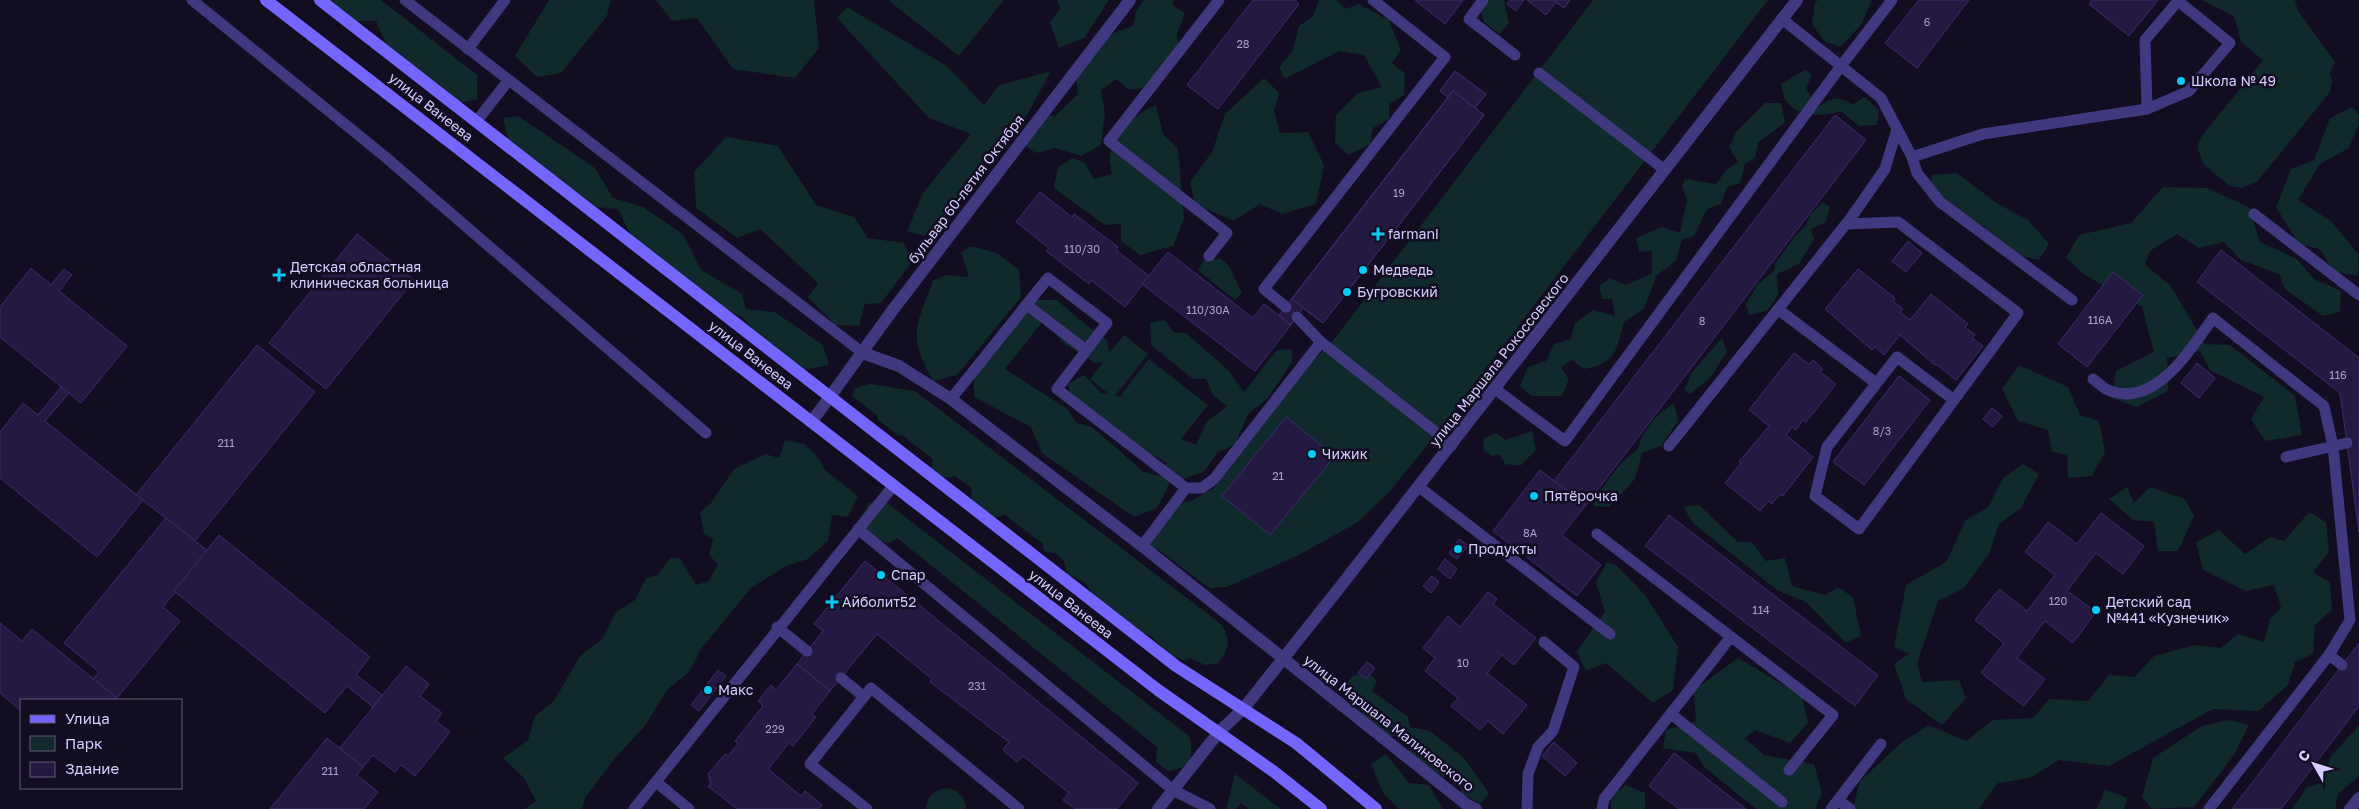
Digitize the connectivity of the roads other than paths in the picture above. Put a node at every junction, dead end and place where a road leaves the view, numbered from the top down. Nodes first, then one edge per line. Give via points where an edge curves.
1 (192, 0) edge
2 (266, 0) edge
3 (320, 0) edge
4 (405, 0) edge
5 (505, 0) edge
6 (1130, 0) edge
7 (1219, 0) edge
8 (1373, 0) edge
9 (1483, 0) edge
10 (1797, 0) edge
11 (1892, 0) edge
12 (1782, 19) junction
13 (468, 50) junction
14 (1515, 55) dead end
15 (1841, 66) junction
16 (1538, 73) dead end
17 (508, 81) junction
18 (2147, 108) junction
19 (476, 122) junction
20 (1897, 129) junction
21 (1912, 157) junction
22 (1666, 170) junction
23 (2254, 214) dead end
24 (1847, 224) junction
25 (1208, 256) dead end
26 (2359, 296) edge
27 (2072, 300) dead end
28 (1028, 305) junction
29 (1286, 307) dead end
30 (1779, 310) junction
31 (1297, 317) dead end
32 (1321, 342) junction
33 (1086, 350) junction
34 (862, 353) junction
35 (2093, 379) dead end
36 (1876, 383) junction
37 (1495, 389) junction
38 (829, 398) junction
39 (951, 399) junction
40 (1954, 400) junction
41 (812, 421) junction
42 (706, 433) dead end
43 (2347, 443) dead end
44 (1452, 445) junction
45 (1669, 446) dead end
46 (2333, 446) junction
47 (2286, 456) dead end
48 (894, 485) junction
49 (1419, 487) junction
50 (1186, 488) junction
51 (858, 529) junction
52 (1597, 534) dead end
53 (1142, 546) junction
54 (777, 627) junction
55 (1610, 634) dead end
56 (1730, 638) junction
57 (1544, 642) dead end
58 (807, 651) dead end
59 (2329, 655) junction
60 (1284, 658) junction
61 (2342, 665) dead end
62 (841, 678) dead end
63 (863, 696) junction
64 (1244, 708) junction
65 (1671, 714) junction
66 (1219, 732) junction
67 (1881, 744) dead end
68 (1789, 770) dead end
69 (656, 782) junction
70 (1173, 790) junction
71 (2359, 798) edge
72 (1782, 802) dead end
73 (1835, 804) edge
74 (634, 809) edge
75 (689, 809) edge
76 (867, 809) edge
77 (1018, 809) edge
78 (1158, 809) edge
79 (1210, 809) edge
80 (1320, 809) edge
81 (1376, 809) edge
82 (1476, 809) edge
83 (1527, 809) edge
84 (1602, 809) edge
85 (1850, 809) edge
86 (2209, 809) edge
87 (2350, 809) edge

1 - 42 lane via 383,155
2 - 41 main road, улица Ванеева
3 - 19 main road, улица Ванеева
4 - 13 lane
5 - 13 lane
6 - 34 street, бульвар 60-летия Октября
7 - 25 lane via 1109,141 1227,233
8 - 29 lane via 1445,57 1264,290
9 - 14 lane via 1469,19
10 - 12 street, улица Маршала Рокоссовского
11 - 15 lane
12 - 15 lane
12 - 22 street, улица Маршала Рокоссовского
13 - 17 lane
15 - 20 lane via 1881,98
15 - 37 lane via 1564,442
16 - 22 lane
17 - 19 lane
17 - 34 lane
18 - 18 lane via 2189,91 2230,43 2178,1 2145,40
18 - 21 lane via 1983,134
19 - 38 main road, улица Ванеева
20 - 21 lane
20 - 24 lane via 1885,169
21 - 27 lane via 1917,173 1940,202
22 - 37 street, улица Маршала Рокоссовского
23 - 26 lane
24 - 30 lane
24 - 40 lane via 1898,222 2018,313
28 - 33 lane
28 - 33 lane via 1048,278 1107,323
28 - 39 lane
30 - 36 lane
30 - 45 lane
31 - 32 lane
32 - 44 lane
32 - 50 lane via 1214,479 1202,488
33 - 50 lane via 1057,389
34 - 38 street, бульвар 60-летия Октября
34 - 39 street, улица Маршала Малиновского via 899,366
35 - 46 lane via 2108,390 2127,394 2148,388 2171,374 2214,318 2324,406
36 - 40 lane via 1897,356
36 - 40 lane via 1827,447 1816,496 1859,530
37 - 44 street, улица Маршала Рокоссовского
38 - 41 street, бульвар 60-летия Октября
38 - 64 main road, улица Ванеева via 1176,666
39 - 53 street, улица Маршала Малиновского
41 - 48 main road, улица Ванеева
43 - 46 lane
44 - 49 street, улица Маршала Рокоссовского
46 - 47 lane
46 - 59 lane via 2350,620
48 - 51 lane
48 - 66 main road, улица Ванеева via 1150,684
49 - 55 lane
49 - 60 street, улица Маршала Рокоссовского
50 - 53 lane
51 - 54 lane
51 - 70 lane
52 - 56 lane
53 - 60 street, улица Маршала Малиновского
54 - 58 lane
54 - 69 lane
56 - 65 lane
56 - 68 lane via 1833,715
57 - 83 lane via 1574,666 1553,730 1538,746 1528,774
59 - 61 lane
59 - 86 lane
60 - 64 street, улица Маршала Рокоссовского
60 - 82 street, улица Маршала Малиновского
62 - 63 lane
63 - 76 lane via 810,764
63 - 77 lane via 871,688
64 - 66 street, улица Маршала Рокоссовского
64 - 81 main road, улица Ванеева via 1296,743
65 - 72 lane
65 - 84 lane via 1604,799
66 - 70 street, улица Маршала Рокоссовского
66 - 80 main road, улица Ванеева via 1273,770
67 - 73 lane
69 - 74 lane
69 - 75 lane
70 - 78 street, улица Маршала Рокоссовского
70 - 79 lane
71 - 87 street
73 - 85 lane

